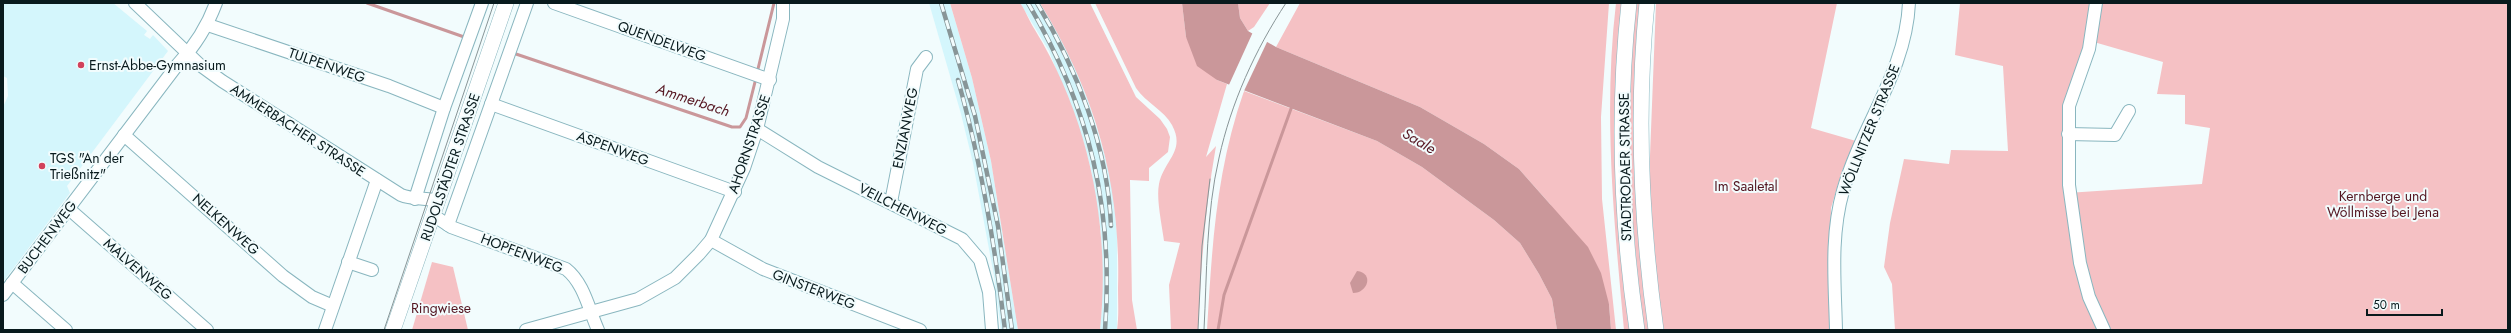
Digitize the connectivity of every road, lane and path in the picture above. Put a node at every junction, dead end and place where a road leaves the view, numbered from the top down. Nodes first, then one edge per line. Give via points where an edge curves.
1 (135, 3) edge
2 (216, 3) edge
3 (482, 3) edge
4 (506, 3) edge
5 (527, 3) edge
6 (554, 3) edge
7 (783, 3) edge
8 (1629, 3) edge
9 (1647, 3) edge
10 (1909, 3) edge
11 (2096, 3) edge
12 (208, 25) junction
13 (188, 53) junction
14 (926, 57) dead end
15 (762, 77) junction
16 (491, 104) junction
17 (444, 108) junction
18 (2129, 111) dead end
19 (758, 129) junction
20 (124, 134) junction
21 (2068, 134) junction
22 (377, 180) junction
23 (735, 192) junction
24 (415, 199) junction
25 (890, 202) junction
26 (435, 208) junction
27 (69, 209) junction
28 (451, 227) junction
29 (711, 240) junction
30 (348, 262) junction
31 (372, 270) dead end
32 (12, 283) junction
33 (3, 295) edge
34 (333, 306) junction
35 (591, 314) junction
36 (66, 330) edge
37 (207, 330) edge
38 (325, 330) edge
39 (393, 330) edge
40 (526, 330) edge
41 (598, 330) edge
42 (920, 330) edge
43 (992, 330) edge
44 (1637, 330) edge
45 (1656, 330) edge
46 (1836, 330) edge
47 (2104, 330) edge

1 - 13 street, AMMERBACHER STRASSE
2 - 12 street, BUCHENWEG
3 - 17 street
4 - 26 main road, RUDOLSTÄDTER STRASSE
5 - 16 street, RUDOLSTÄDTER STRASSE
6 - 15 street, QUENDELWEG
7 - 15 street, AHORNSTRASSE via 783,19
8 - 44 main road, STADTRODAER STRASSE via 1623,80 1622,148 1627,255
9 - 45 main road, STADTRODAER STRASSE via 1642,76 1642,183
10 - 46 street, WÖLLNITZER STRASSE via 1902,50 1843,189 1836,219
11 - 21 street via 2089,49 2069,106
12 - 13 street, BUCHENWEG
12 - 17 street, TULPENWEG via 389,86
13 - 20 street, BUCHENWEG
13 - 22 street, AMMERBACHER STRASSE via 222,81
14 - 25 street, ENZIANWEG via 917,70
15 - 19 street, AHORNSTRASSE
16 - 23 street, ASPENWEG
16 - 28 street, RUDOLSTÄDTER STRASSE
17 - 24 street
18 - 21 street via 2115,135
19 - 23 street, AHORNSTRASSE
19 - 25 street, VEILCHENWEG via 818,167
20 - 27 street, BUCHENWEG
20 - 34 street, NELKENWEG via 283,276 312,297
21 - 47 street via 2069,185 2080,263 2089,297
22 - 24 street, AMMERBACHER STRASSE via 401,195
22 - 30 street
23 - 29 street, AHORNSTRASSE
24 - 26 street, AMMERBACHER STRASSE via 425,198
25 - 43 street, VEILCHENWEG via 962,239 980,260 989,292
26 - 28 street, HOPFENWEG
26 - 39 main road, RUDOLSTÄDTER STRASSE
27 - 32 street, BUCHENWEG
27 - 37 street, MALVENWEG
28 - 35 street, HOPFENWEG via 566,269 572,274 585,296
29 - 35 street, AHORNSTRASSE via 675,278 638,299
29 - 42 street, GINSTERWEG via 762,269
30 - 31 street
30 - 34 street
32 - 33 street, BUCHENWEG
32 - 36 street
34 - 38 street
35 - 40 street, AHORNSTRASSE
35 - 41 street, HOPFENWEG

